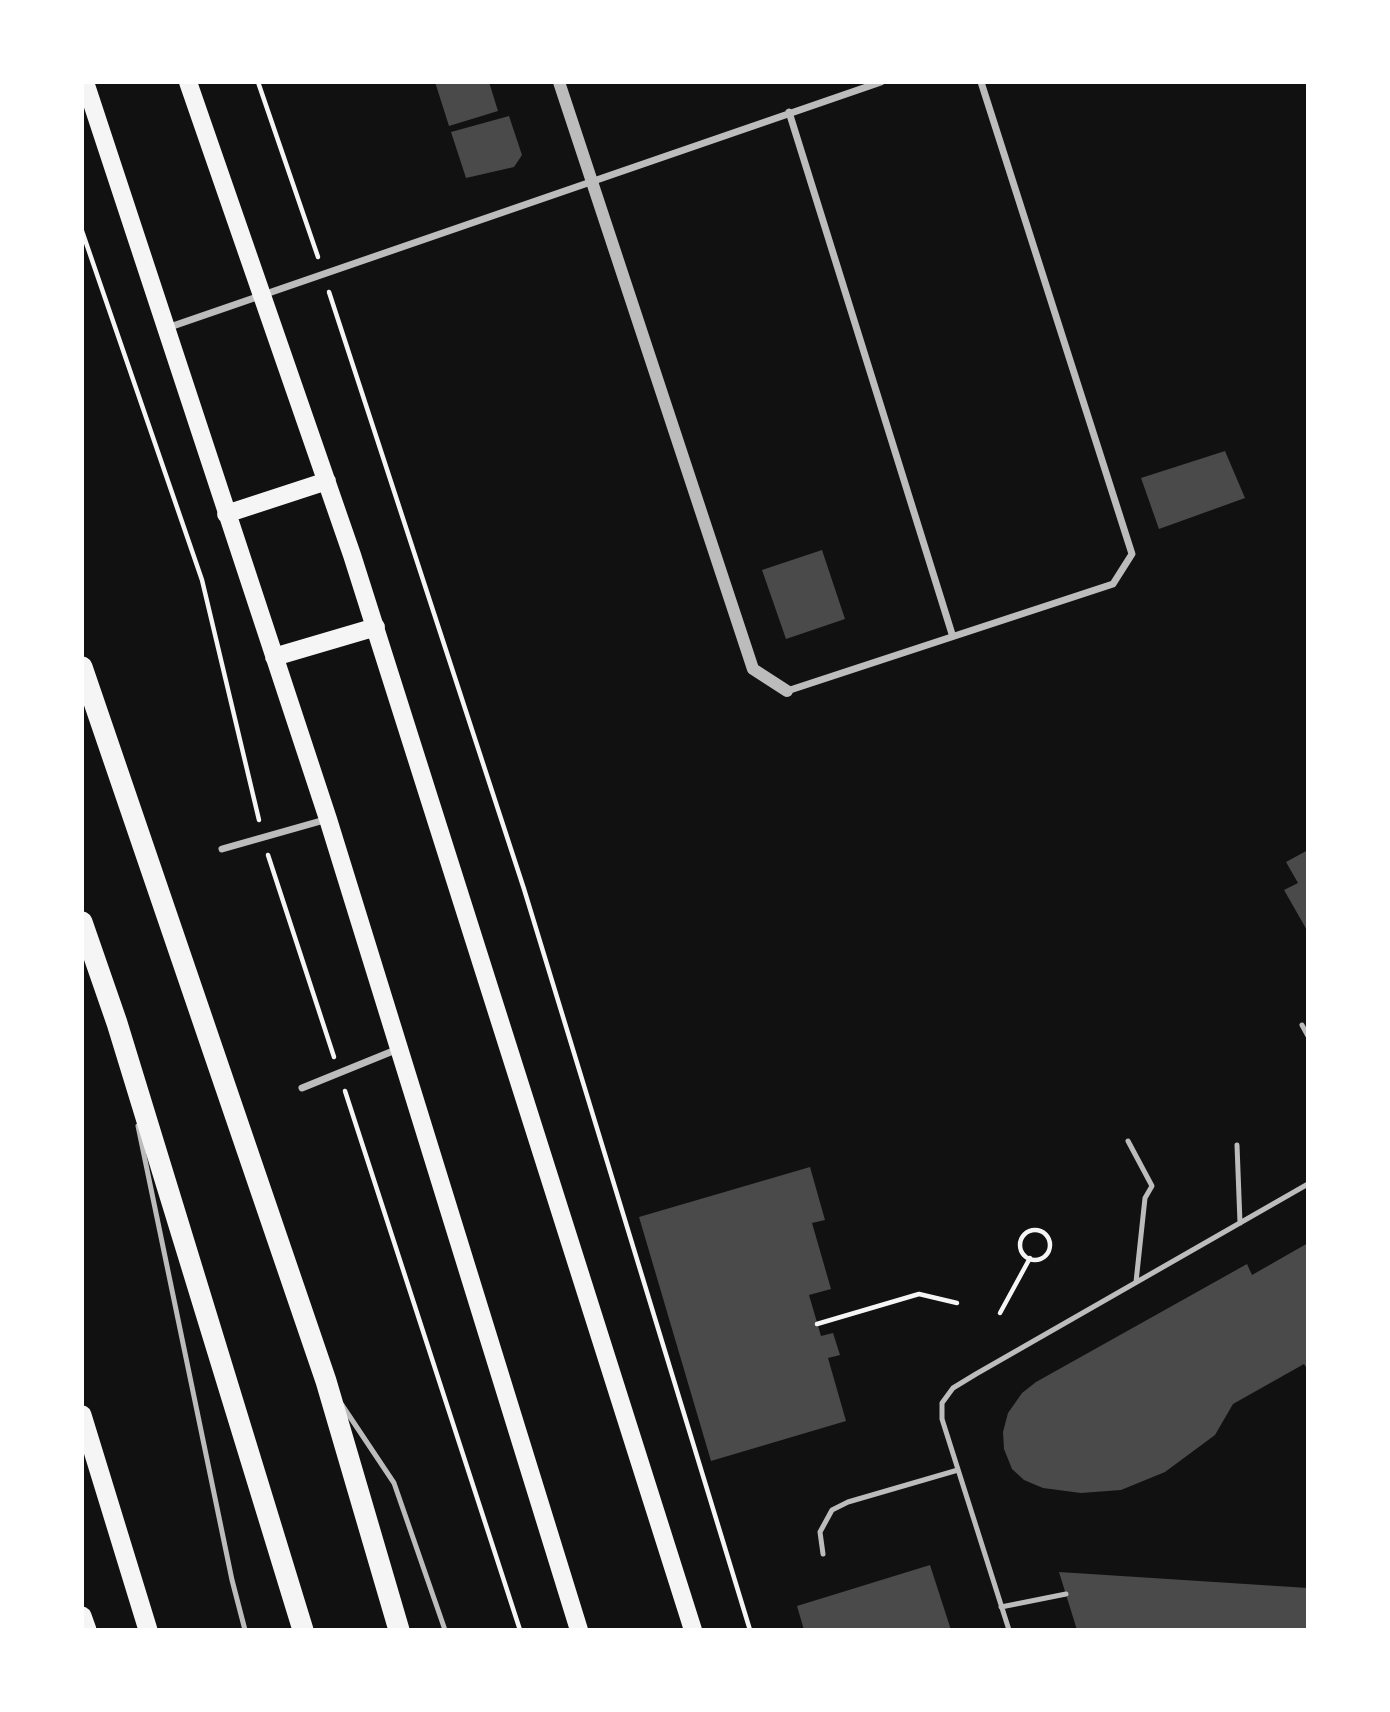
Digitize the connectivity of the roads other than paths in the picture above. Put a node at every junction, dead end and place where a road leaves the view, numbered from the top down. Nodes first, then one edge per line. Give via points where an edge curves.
1 (85, 82) edge
2 (188, 82) edge
3 (559, 82) edge
4 (881, 82) edge
5 (981, 82) edge
6 (789, 112) junction
7 (594, 182) junction
8 (262, 297) junction
9 (164, 329) junction
10 (327, 481) junction
11 (226, 514) junction
12 (376, 627) junction
13 (952, 634) junction
14 (274, 657) junction
15 (82, 667) edge
16 (787, 691) joint
17 (328, 819) junction
18 (222, 849) dead end
19 (82, 922) edge
20 (117, 1023) junction
21 (1302, 1025) dead end
22 (1308, 1036) edge
23 (399, 1048) junction
24 (302, 1088) dead end
25 (134, 1105) dead end
26 (136, 1118) dead end
27 (1128, 1141) dead end
28 (1237, 1145) dead end
29 (1308, 1184) edge
30 (1240, 1223) junction
31 (1136, 1282) junction
32 (326, 1381) junction
33 (82, 1415) edge
34 (958, 1470) junction
35 (823, 1554) dead end
36 (1066, 1594) dead end
37 (1001, 1607) junction
38 (82, 1616) edge
39 (87, 1630) edge
40 (148, 1630) edge
41 (245, 1630) edge
42 (303, 1630) edge
43 (400, 1630) edge
44 (445, 1630) edge
45 (579, 1630) edge
46 (693, 1630) edge
47 (1009, 1630) edge

1 - 9 main road
2 - 8 main road
3 - 7 street
4 - 6 street
5 - 13 street via 1132,554 1113,584
6 - 7 street
6 - 13 street
7 - 8 street
7 - 16 street via 753,669
8 - 9 street
8 - 10 main road
9 - 11 main road
10 - 11 main road
10 - 12 main road
11 - 14 main road
12 - 14 main road
12 - 46 main road
13 - 16 street
14 - 17 main road
15 - 32 highway
17 - 18 street
17 - 23 main road
19 - 20 highway
20 - 25 lane
20 - 42 highway
21 - 22 lane
23 - 24 street
23 - 45 main road
26 - 41 lane
27 - 31 lane via 1152,1186 1145,1198
28 - 30 lane
29 - 30 lane
30 - 31 lane
31 - 34 lane via 953,1388 942,1403 942,1419
32 - 43 highway
32 - 44 lane via 394,1483
33 - 40 highway
34 - 35 lane via 832,1510 820,1532
34 - 37 lane
36 - 37 lane
37 - 47 lane
38 - 39 highway

